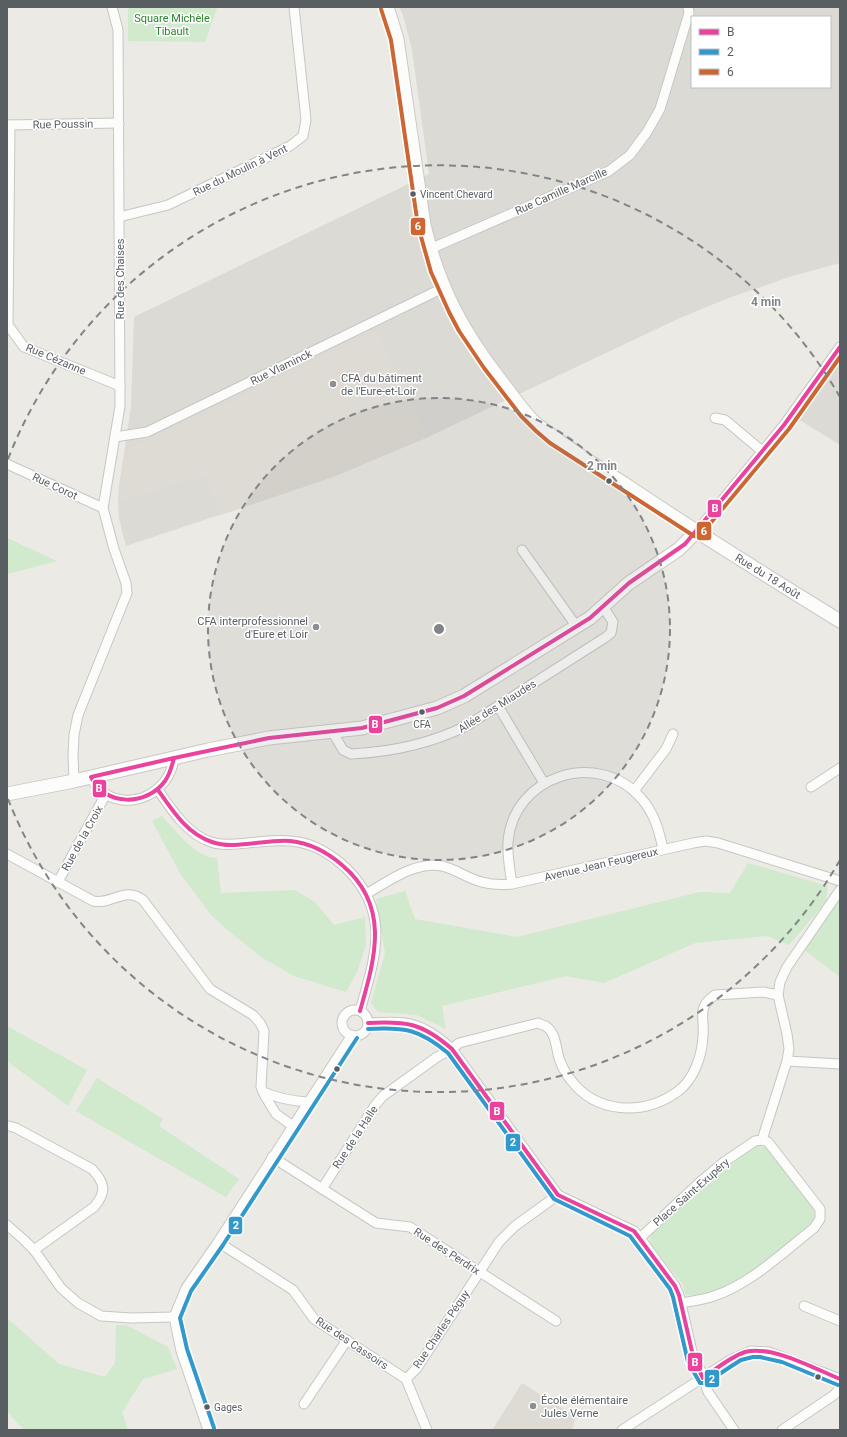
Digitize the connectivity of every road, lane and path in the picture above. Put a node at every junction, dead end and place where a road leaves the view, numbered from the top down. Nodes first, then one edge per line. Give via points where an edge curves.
1 (112, 7) edge
2 (294, 7) edge
3 (387, 7) edge
4 (688, 7) edge
5 (119, 123) junction
6 (8, 125) edge
7 (119, 217) junction
8 (430, 249) junction
9 (443, 288) junction
10 (840, 347) edge
11 (120, 386) junction
12 (717, 415) dead end
13 (115, 437) junction
14 (762, 451) junction
15 (7, 464) edge
16 (102, 508) junction
17 (697, 532) junction
18 (522, 550) dead end
19 (604, 608) junction
20 (840, 622) edge
21 (577, 627) junction
22 (498, 706) junction
23 (332, 731) junction
24 (673, 734) dead end
25 (174, 757) junction
26 (840, 768) edge
27 (91, 777) junction
28 (74, 781) junction
29 (544, 783) junction
30 (811, 787) dead end
31 (158, 790) junction
32 (634, 791) junction
33 (7, 794) edge
34 (106, 794) junction
35 (664, 849) junction
36 (7, 854) edge
37 (840, 881) edge
38 (58, 882) junction
39 (512, 884) junction
40 (840, 890) edge
41 (366, 894) junction
42 (778, 995) junction
43 (360, 1011) junction
44 (368, 1023) junction
45 (352, 1035) junction
46 (452, 1049) junction
47 (788, 1061) junction
48 (840, 1064) edge
49 (263, 1092) junction
50 (307, 1102) junction
51 (9, 1126) dead end
52 (293, 1126) junction
53 (762, 1140) junction
54 (272, 1157) junction
55 (322, 1189) junction
56 (558, 1195) junction
57 (7, 1225) edge
58 (640, 1238) junction
59 (218, 1242) junction
60 (34, 1250) junction
61 (479, 1272) junction
62 (681, 1303) junction
63 (804, 1306) dead end
64 (174, 1317) junction
65 (556, 1321) dead end
66 (840, 1321) edge
67 (347, 1340) junction
68 (703, 1378) junction
69 (406, 1379) junction
70 (840, 1380) edge
71 (840, 1388) edge
72 (304, 1404) dead end
73 (208, 1430) edge
74 (428, 1430) edge
75 (622, 1430) edge
76 (734, 1430) edge
77 (782, 1430) edge

1 - 5 street, Rue des Chaises via 118,30
2 - 7 street, Rue du Moulin à Vent via 306,120 304,136 290,146 168,206
3 - 8 street, Rue du 18 Août via 397,39 424,225
4 - 8 street, Rue Camille Marcille via 689,13 660,109 630,155 609,171
5 - 6 street, Rue Poussin
5 - 7 street, Rue des Chaises
6 - 11 street, Rue Cézanne via 8,325 24,347
7 - 11 street, Rue des Chaises
8 - 9 street, Rue du 18 Août
9 - 13 street, Rue Vlaminck via 146,432
9 - 17 street, Rue du 18 Août via 464,330 482,357 542,429
10 - 14 street
11 - 13 street, Rue des Chaises
12 - 14 street
13 - 16 street, Rue des Chaises
14 - 17 street
15 - 16 street, Rue Corot
16 - 28 street, Rue des Chaises via 127,592 78,715 74,735
17 - 19 street via 679,549 629,583
17 - 20 street, Rue du 18 Août
18 - 21 street
19 - 21 street
19 - 22 street, Allée des Miaudes via 613,622 611,633
21 - 23 street via 447,704 362,728
22 - 23 street, Allée des Miaudes via 450,734 417,744 360,754 351,754 343,750
22 - 29 street
23 - 25 street via 269,738
24 - 32 street via 666,749
25 - 27 street
25 - 31 street via 173,768
26 - 30 street
27 - 28 street
27 - 34 street via 96,787
28 - 33 street
29 - 32 street via 572,773 588,772 618,780
29 - 39 street via 524,802 511,826 508,842
31 - 34 street via 145,797 129,800 117,799
31 - 41 street via 196,835 211,842 231,844 299,842 321,850 339,862 355,877
32 - 35 street via 649,809
34 - 38 street, Rue de la Croix
35 - 37 street, Avenue Jean Feugereux via 706,841 718,843
35 - 39 street, Avenue Jean Feugereux
36 - 38 street
38 - 49 street via 96,901 101,902 126,894 137,895 143,900 210,989 253,1015 260,1023 264,1031 261,1087
39 - 41 street, Avenue Jean Feugereux via 481,882 444,866 432,865 406,872
40 - 42 street via 787,967 780,982
41 - 43 street via 374,914 377,936 373,966
42 - 46 street, Rue de la Halle via 763,992 735,993 714,995 709,999 702,1012 704,1035 700,1058 692,1075 678,1091 661,1101 640,1108 623,1109 604,1104 586,1095 570,1079 560,1060 554,1036 547,1027 538,1023 459,1043
42 - 47 street via 787,1034
43 - 44 street via 366,1016
43 - 45 street via 348,1012 343,1019 343,1027
44 - 45 street via 363,1033
44 - 46 street via 415,1024 437,1035
45 - 50 street
46 - 55 street, Rue de la Halle via 383,1096
46 - 56 street
47 - 48 street
47 - 53 street
49 - 50 street via 295,1102
49 - 52 street via 276,1114
50 - 52 street
51 - 60 street via 92,1169 99,1176 103,1187 102,1198 94,1207
52 - 54 street
53 - 58 street, Place Saint-Exupéry via 755,1141 724,1162
53 - 62 street via 768,1142 820,1209 820,1219 814,1228 743,1282 716,1296
54 - 55 street, Rue des Perdrix
54 - 59 street
55 - 61 street, Rue des Perdrix via 376,1223 410,1227
56 - 58 street via 634,1231
56 - 61 street, Rue Charles Péguy via 508,1231
57 - 60 street
58 - 62 street via 675,1286
59 - 64 street via 186,1288
59 - 67 street, Rue des Cassoirs via 293,1290 314,1319
60 - 64 street via 61,1288 78,1303 101,1316
61 - 65 street, Rue des Perdrix
61 - 69 street, Rue Charles Péguy via 417,1368
62 - 68 street via 694,1360
63 - 66 street
64 - 73 street via 181,1351
67 - 69 street, Rue des Cassoirs
67 - 72 street
68 - 70 street via 740,1354 759,1351 783,1356
68 - 75 street
68 - 76 street via 708,1392
69 - 74 street
71 - 77 street via 834,1395

